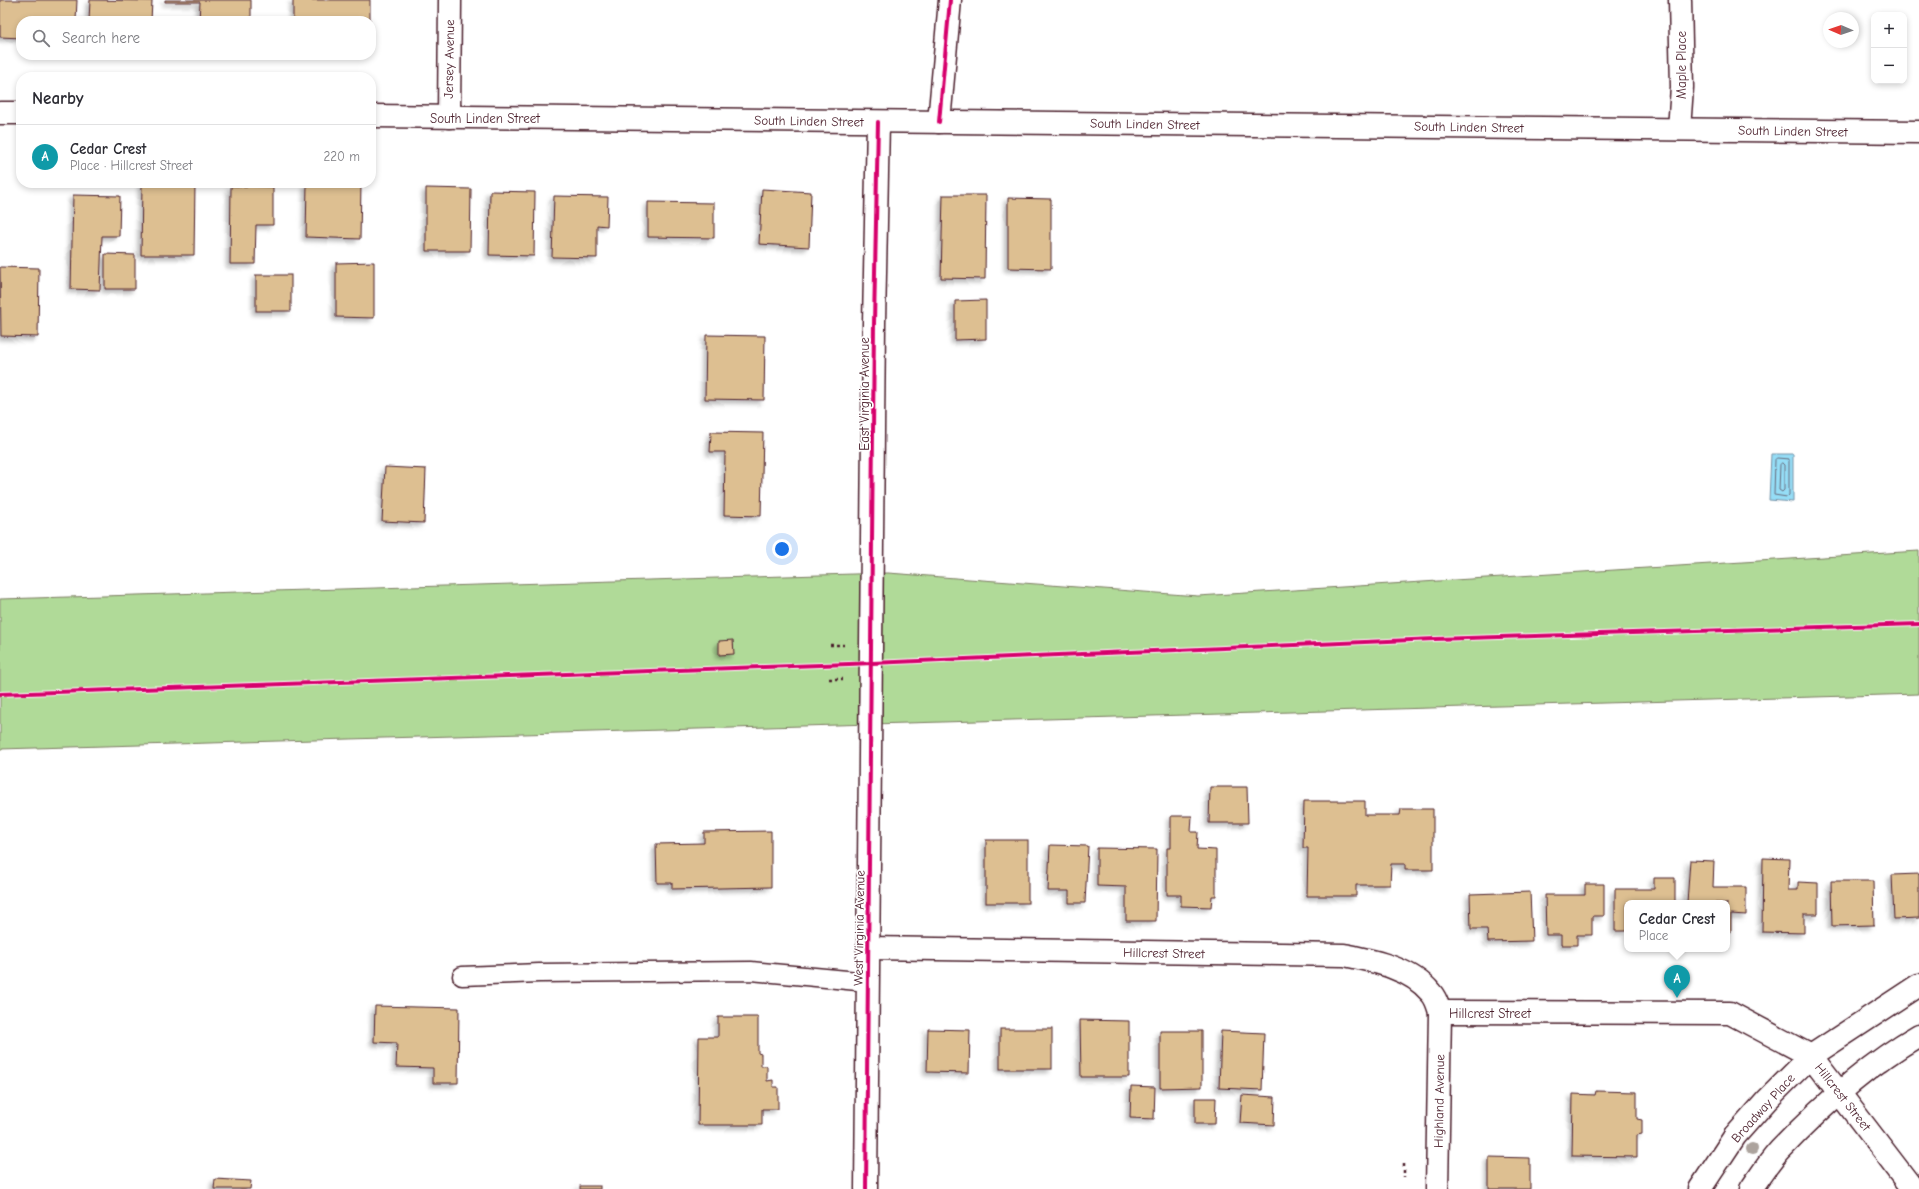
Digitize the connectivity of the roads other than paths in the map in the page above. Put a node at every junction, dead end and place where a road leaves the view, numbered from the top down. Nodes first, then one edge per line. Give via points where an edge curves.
1 (450, 0) edge
2 (950, 0) edge
3 (1680, 0) edge
4 (0, 113) edge
5 (16, 113) edge
6 (376, 116) edge
7 (448, 117) junction
8 (878, 122) junction
9 (939, 122) junction
10 (1679, 129) junction
11 (1919, 132) edge
12 (871, 666) joint
13 (868, 948) junction
14 (462, 976) dead end
15 (868, 982) junction
16 (1919, 986) edge
17 (1440, 1012) junction
18 (1919, 1035) edge
19 (1812, 1056) junction
20 (1840, 1092) junction
21 (866, 1189) edge
22 (1437, 1189) edge
23 (1700, 1189) edge
24 (1751, 1189) edge
25 (1913, 1189) edge

1 - 7 street, Jersey Avenue
2 - 9 street
3 - 10 street, Maple Place via 1682,87
4 - 5 street
6 - 7 street, South Linden Street
7 - 8 street, South Linden Street
8 - 9 street, South Linden Street
8 - 12 street, East Virginia Avenue
9 - 10 street, South Linden Street
10 - 11 street, South Linden Street
12 - 13 street, West Virginia Avenue
13 - 15 street, West Virginia Avenue
13 - 17 street, Hillcrest Street via 1344,955 1376,962 1403,972 1432,993
14 - 15 lane via 751,971
15 - 21 street, West Virginia Avenue
16 - 19 street, Broadway Place
17 - 19 street, Hillcrest Street via 1730,1013
17 - 22 street, Highland Avenue
18 - 20 street
19 - 20 street, Hillcrest Street
19 - 23 street, Broadway Place via 1735,1136
20 - 24 street via 1779,1151
20 - 25 street, Hillcrest Street

